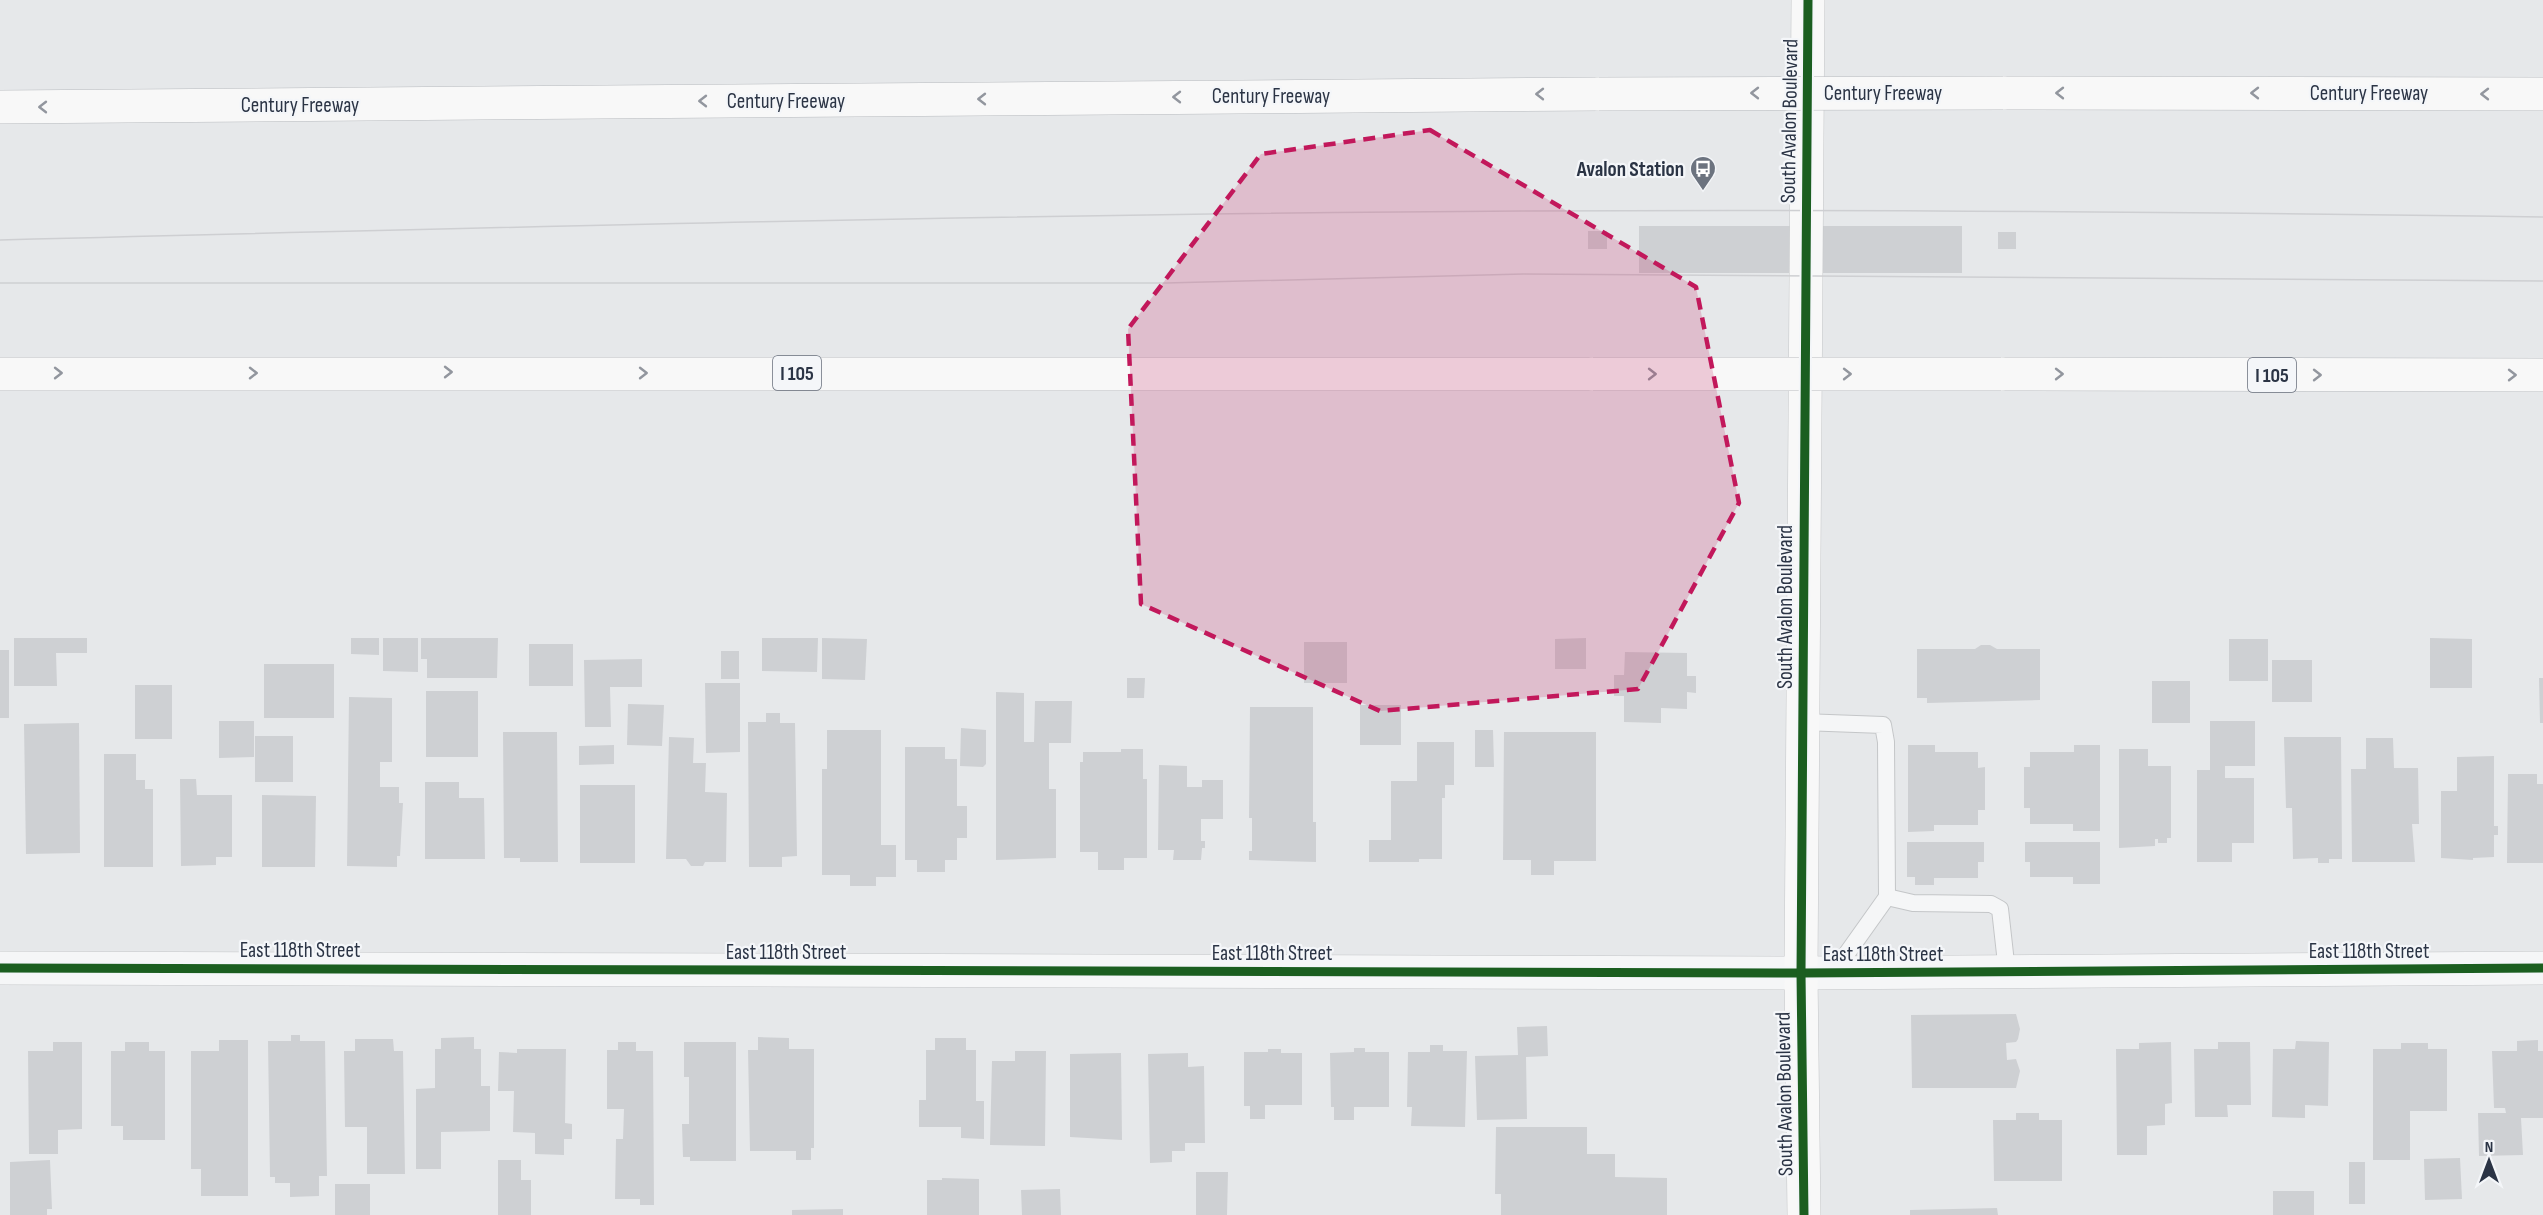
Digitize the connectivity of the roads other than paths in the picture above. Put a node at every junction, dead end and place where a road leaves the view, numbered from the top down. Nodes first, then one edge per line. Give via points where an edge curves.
1 (1808, 0) edge
2 (2543, 94) edge
3 (0, 107) edge
4 (0, 374) edge
5 (2543, 375) edge
6 (1802, 722) junction
7 (1887, 897) junction
8 (0, 968) edge
9 (2543, 968) edge
10 (2007, 972) junction
11 (1817, 973) junction
12 (1804, 1215) edge

1 - 6 main road, South Avalon Boulevard
2 -> 3 main road, Century Freeway, bridge via 1599,94
4 -> 5 main road, I 105, bridge
6 - 7 lane via 1883,725
6 - 11 main road, South Avalon Boulevard
7 - 10 lane via 1912,903 1991,904 2000,909
7 - 11 lane
8 - 11 street, East 118th Street
9 - 10 street, East 118th Street
10 - 11 street, East 118th Street
11 - 12 main road, South Avalon Boulevard

